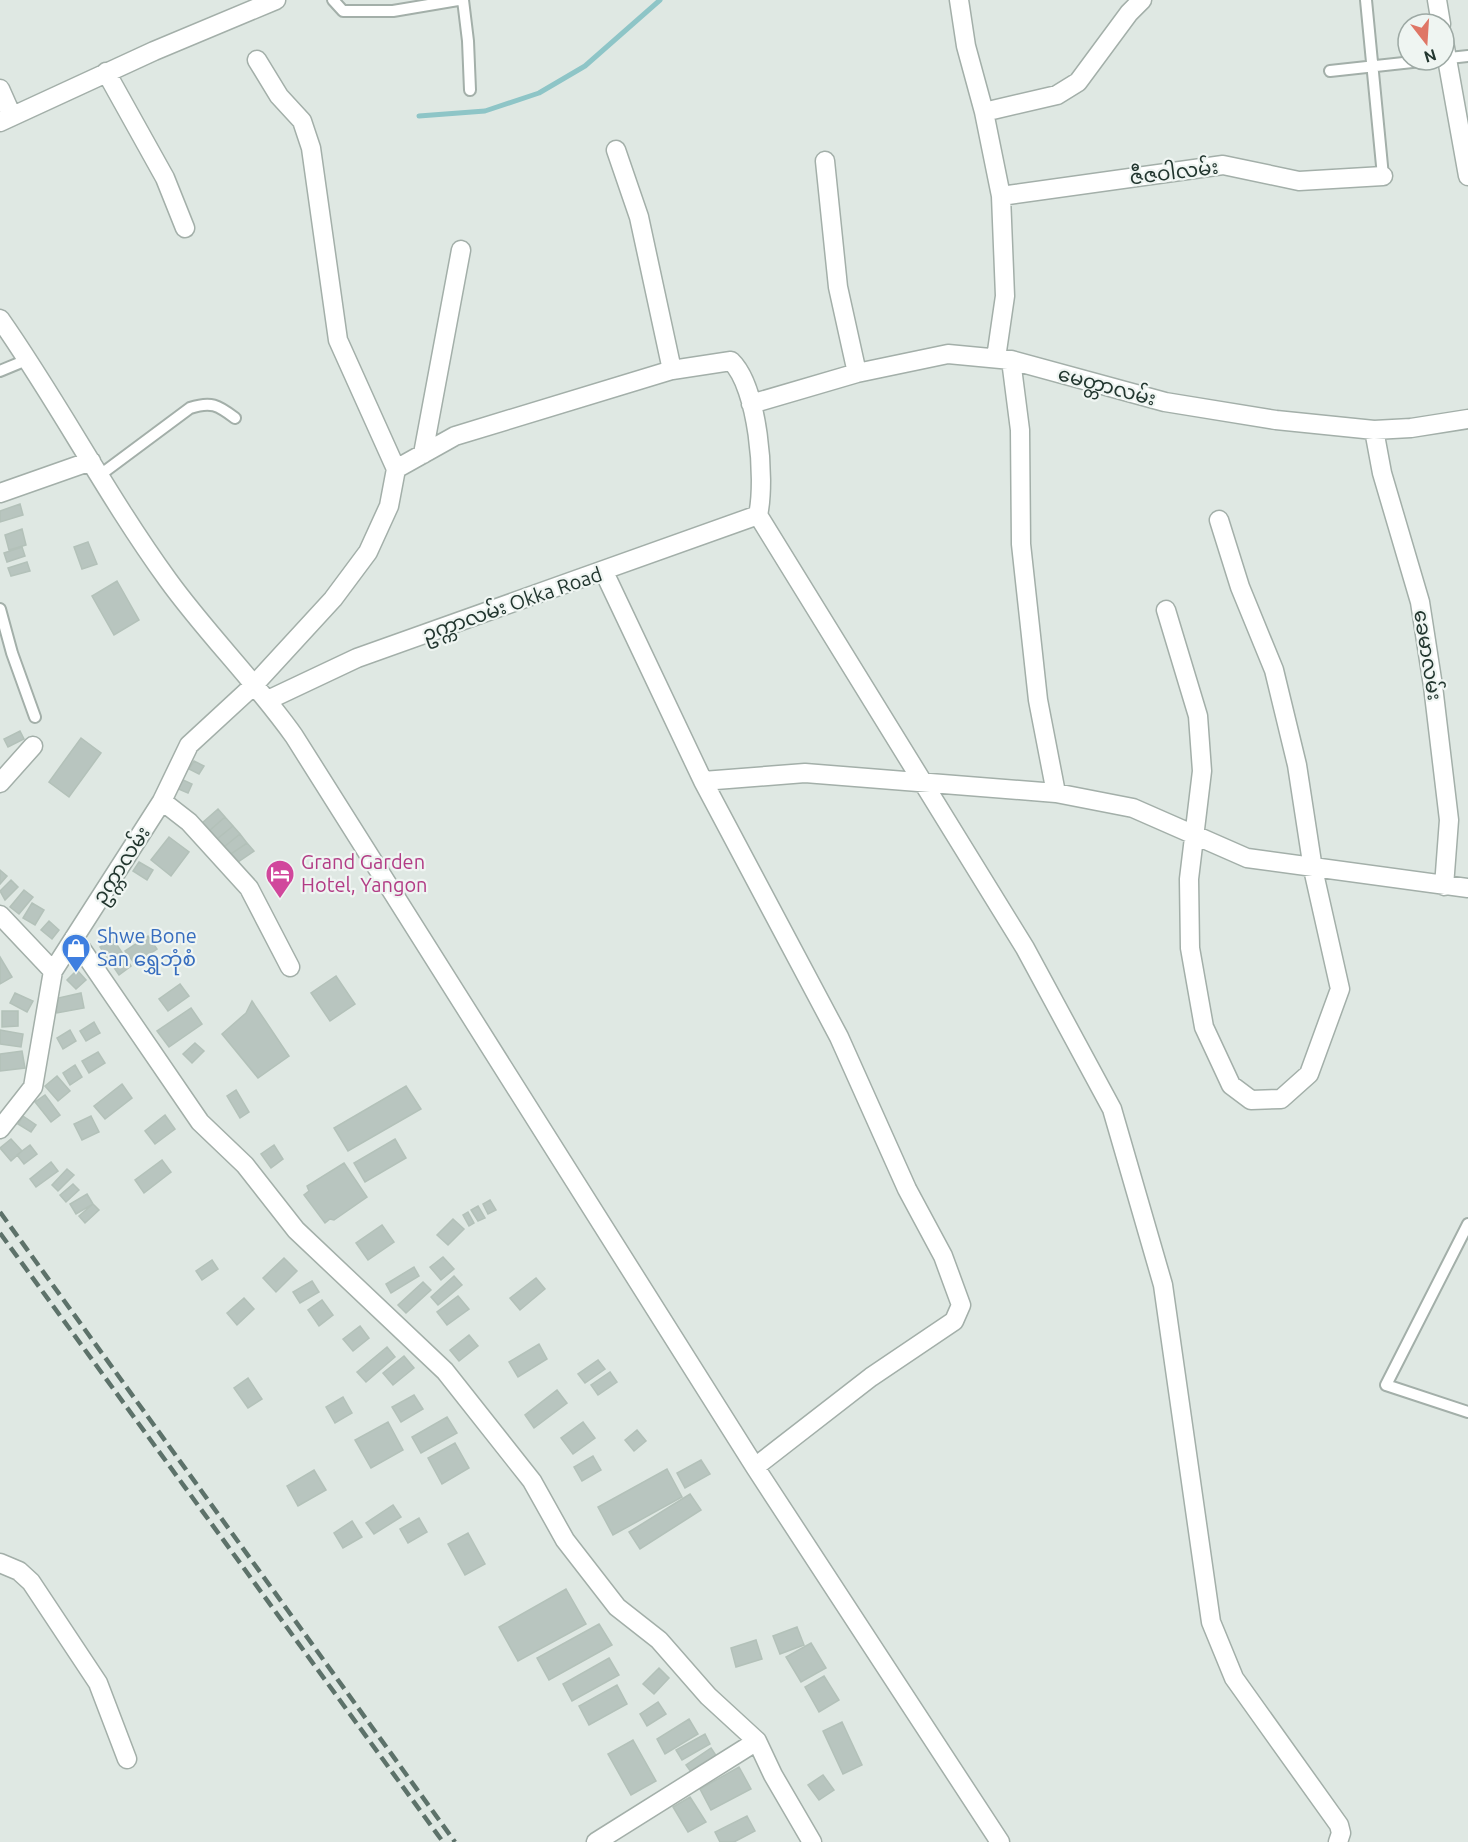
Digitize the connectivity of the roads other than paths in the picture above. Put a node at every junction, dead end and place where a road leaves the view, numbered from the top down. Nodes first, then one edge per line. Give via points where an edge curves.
1 (276, 0) edge
2 (333, 0) edge
3 (461, 0) edge
4 (959, 0) edge
5 (1142, 0) edge
6 (1366, 0) edge
7 (256, 60) dead end
8 (1396, 65) edge
9 (1371, 67) junction
10 (1330, 71) dead end
11 (106, 72) junction
12 (1449, 72) edge
13 (0, 89) edge
14 (470, 90) dead end
15 (984, 112) junction
16 (6, 119) edge
17 (616, 150) dead end
18 (825, 161) dead end
19 (1383, 176) joint
20 (1468, 176) edge
21 (1001, 196) junction
22 (184, 228) dead end
23 (461, 250) dead end
24 (0, 319) edge
25 (28, 359) junction
26 (1004, 359) junction
27 (672, 370) junction
28 (0, 371) edge
29 (857, 373) junction
30 (751, 404) junction
31 (235, 418) dead end
32 (1468, 420) edge
33 (1374, 430) junction
34 (423, 454) junction
35 (96, 468) junction
36 (396, 469) junction
37 (0, 493) edge
38 (758, 515) junction
39 (1219, 520) dead end
40 (604, 572) junction
41 (0, 609) edge
42 (1166, 610) dead end
43 (254, 685) junction
44 (268, 700) junction
45 (35, 717) dead end
46 (33, 746) dead end
47 (703, 781) junction
48 (0, 783) edge
49 (926, 784) junction
50 (1056, 793) junction
51 (162, 801) junction
52 (1195, 837) junction
53 (1313, 869) junction
54 (1444, 886) junction
55 (1468, 888) edge
56 (0, 915) edge
57 (74, 938) junction
58 (290, 967) dead end
59 (53, 971) junction
60 (0, 1129) edge
61 (1468, 1224) edge
62 (1468, 1412) edge
63 (755, 1467) junction
64 (0, 1563) edge
65 (757, 1741) junction
66 (127, 1759) dead end
67 (596, 1842) edge
68 (812, 1842) edge
69 (1000, 1842) edge
70 (1338, 1842) edge

1 - 11 street
2 - 3 lane via 343,11 393,11
3 - 14 lane
4 - 15 street via 966,46
5 - 15 street via 1078,82 1057,95
6 - 9 lane
7 - 36 street via 279,96 302,121 317,183 338,340
8 - 9 lane
9 - 10 lane
9 - 19 lane
11 - 16 street
11 - 22 street via 165,178
12 - 20 street
13 - 16 street
15 - 21 street
17 - 27 street via 639,217
18 - 29 street via 838,287
19 - 21 street, ဇီဇဝါလမ်း via 1299,181 1222,165
21 - 26 street
23 - 34 street
24 - 25 street
25 - 28 lane
25 - 35 street
26 - 29 street, မေတ္တာလမ်း via 948,354
26 - 33 street, မေတ္တာလမ်း via 1166,402 1276,420
26 - 50 street via 1020,430 1020,544 1038,700
27 - 30 street via 730,361 740,369
27 - 34 street via 455,436
29 - 30 street, မေတ္တာလမ်း
30 - 38 street via 762,486
31 - 35 lane via 220,407 205,403 190,408
32 - 33 street, မေတ္တာလမ်း
33 - 54 street, ခေမာလမ်း via 1382,472 1420,602 1429,654 1449,820
34 - 36 street
35 - 37 street
35 - 43 street via 167,579
36 - 43 street, ဥက္ကာလမ်း via 389,506 368,552 333,599
38 - 40 street, ဥက္ကာလမ်း Okka Road
38 - 49 street
39 - 53 street via 1240,587 1274,670 1297,765
40 - 44 street, ဥက္ကာလမ်း Okka Road via 357,658
40 - 47 street
41 - 45 lane
42 - 52 street via 1198,716 1202,771
43 - 44 street
43 - 51 street, ဥက္ကာလမ်း via 189,745
44 - 63 street
46 - 48 street
47 - 49 street via 805,773
47 - 63 street via 839,1037 962,1305 954,1321 862,1383
49 - 50 street
49 - 70 street via 1025,948 1112,1109 1163,1285 1211,1622 1234,1678 1339,1824
50 - 52 street via 1133,808
51 - 57 street, ဥက္ကာလမ်း
51 - 58 street via 189,822 249,888
52 - 53 street via 1247,858
52 - 53 street via 1189,879 1190,948 1204,1027 1231,1085 1251,1100 1281,1099 1309,1074 1340,989
53 - 54 street
54 - 55 street
56 - 59 street
57 - 59 street, ဥက္ကာလမ်း
57 - 65 street via 200,1122 244,1165 296,1230 445,1371 532,1481 564,1540 617,1607 659,1640 708,1695
59 - 60 street, ဥက္ကာလမ်း via 33,1087
61 - 62 lane via 1386,1385
63 - 69 street
64 - 66 street via 19,1571 31,1582 98,1683
65 - 67 street
65 - 68 street

